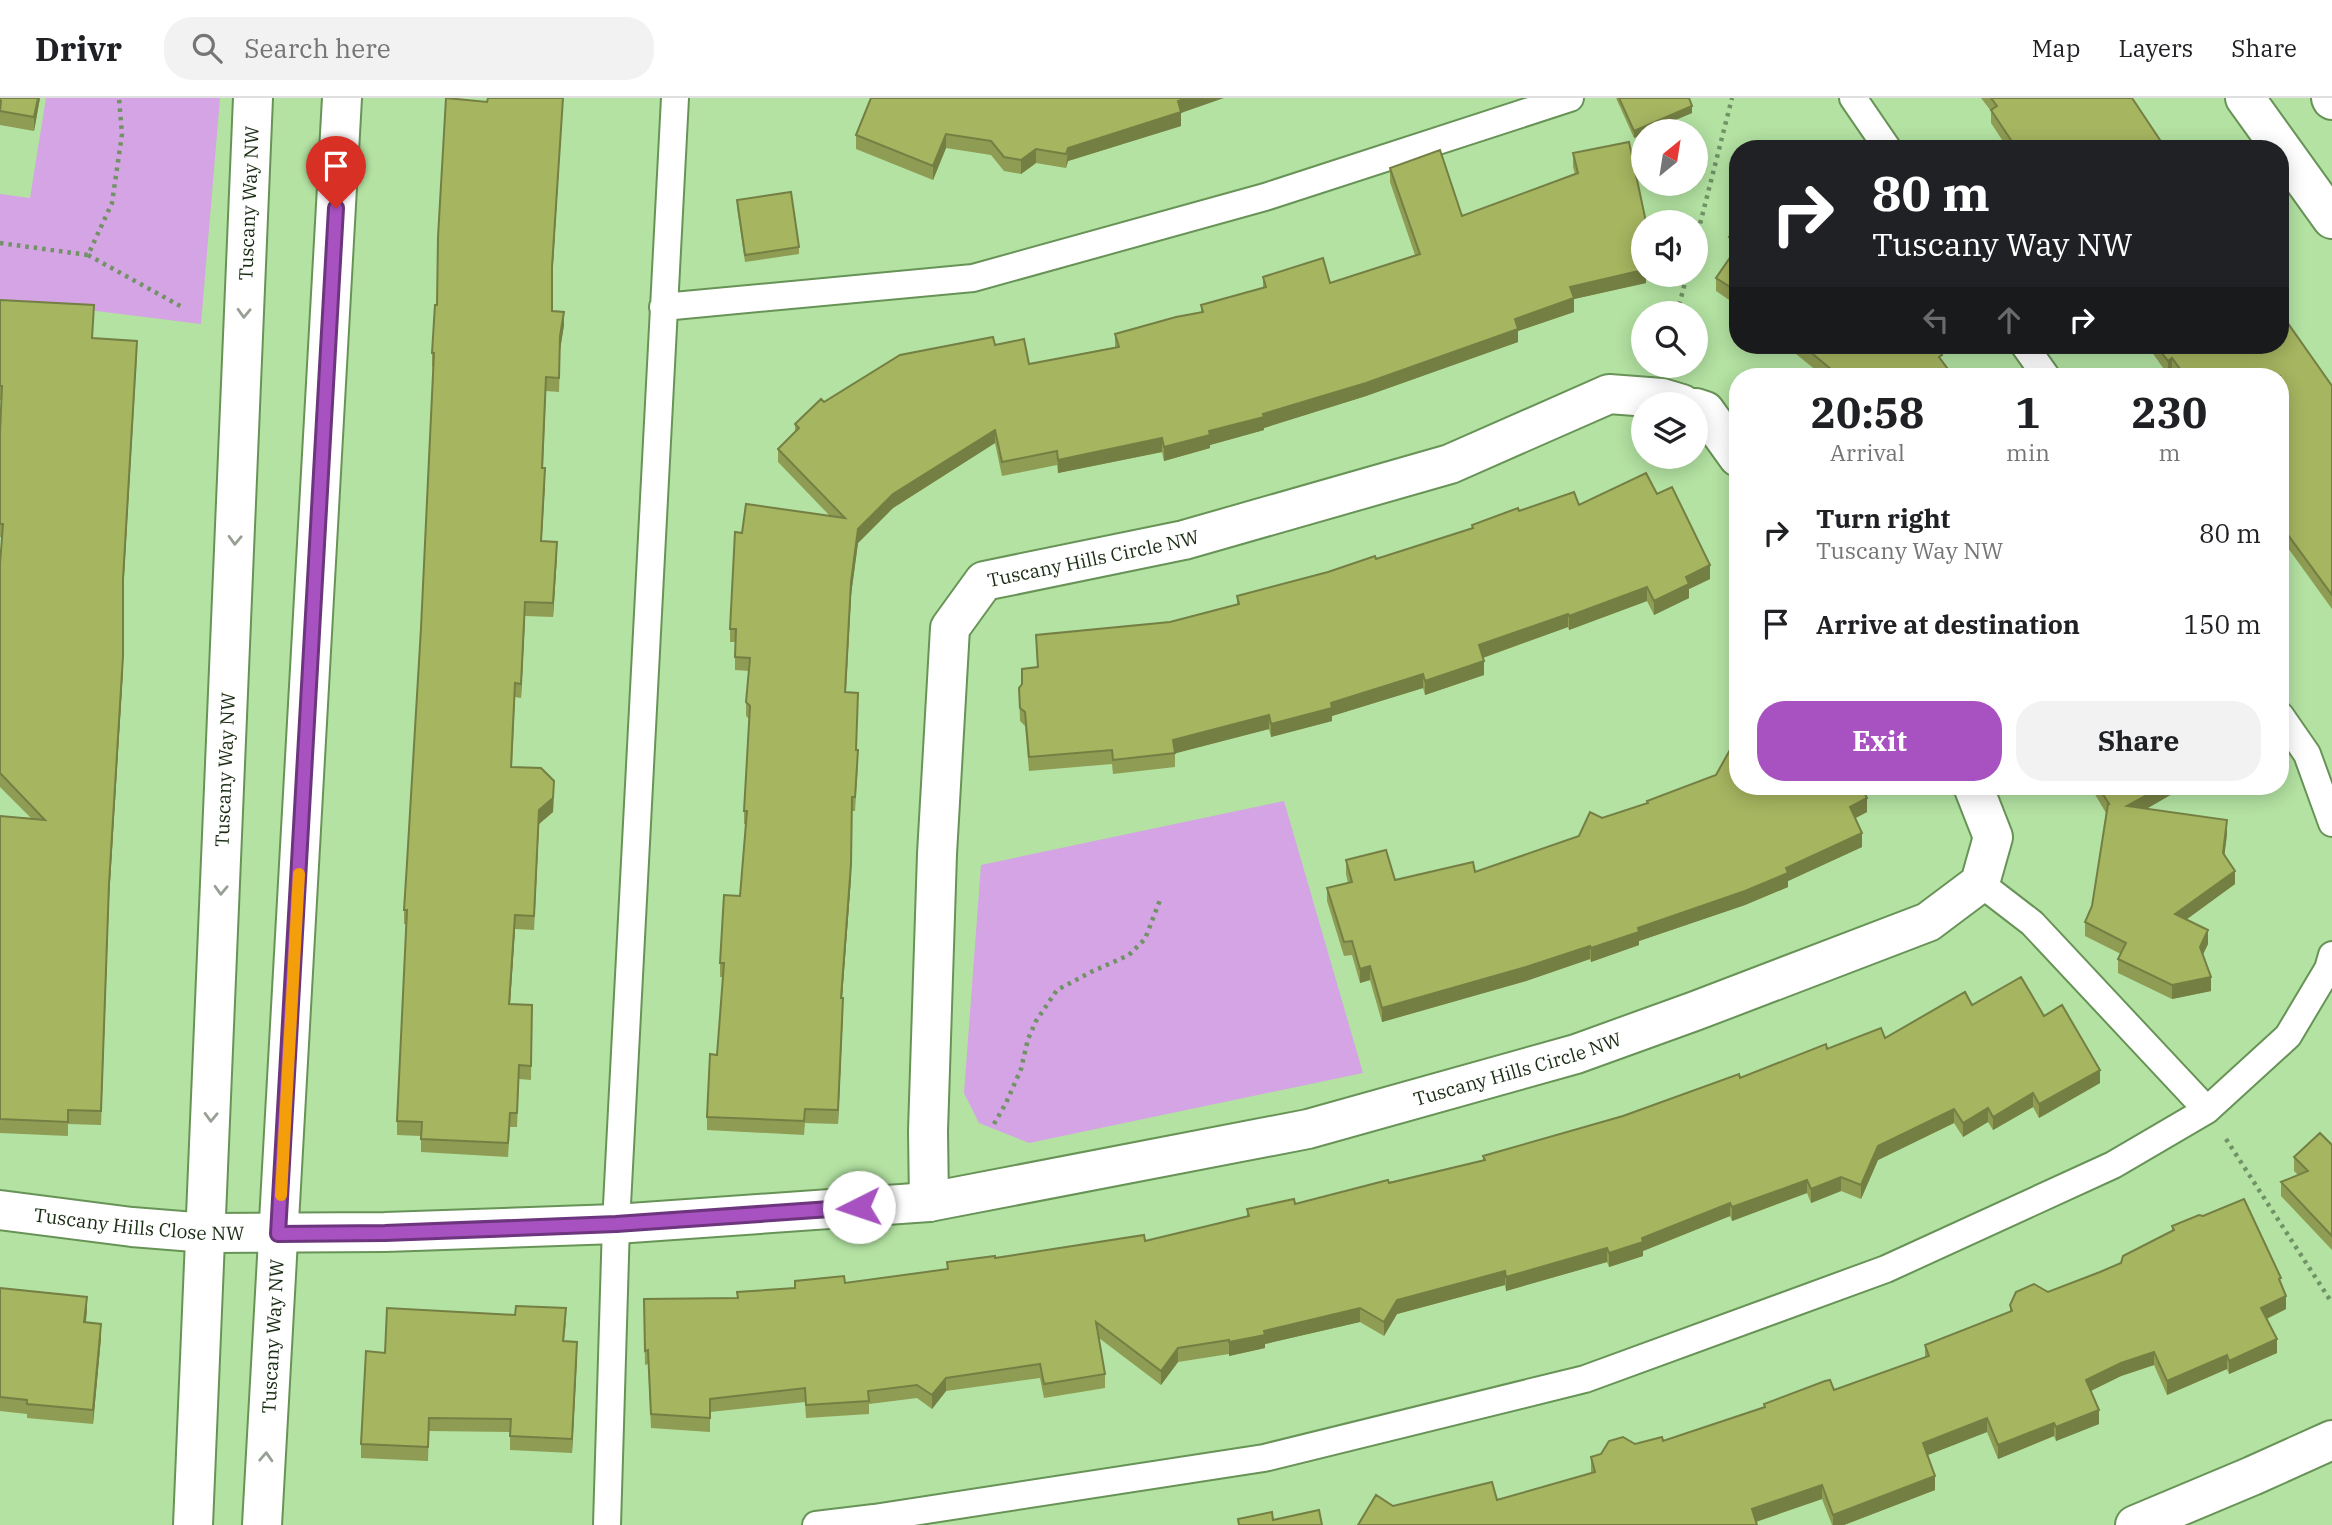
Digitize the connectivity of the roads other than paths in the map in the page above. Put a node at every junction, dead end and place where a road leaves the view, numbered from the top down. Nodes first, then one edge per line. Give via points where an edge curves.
1 (253, 98) edge
2 (342, 98) edge
3 (676, 98) edge
4 (1570, 98) edge
5 (1853, 98) edge
6 (2245, 98) edge
7 (1882, 140) edge
8 (2283, 140) edge
9 (2289, 146) edge
10 (2320, 180) edge
11 (2332, 219) edge
12 (663, 307) junction
13 (1631, 396) edge
14 (1708, 415) edge
15 (1729, 444) edge
16 (2289, 728) edge
17 (1977, 795) edge
18 (2332, 823) edge
19 (1980, 883) junction
20 (2332, 955) edge
21 (2207, 1110) junction
22 (929, 1202) junction
23 (0, 1210) edge
24 (616, 1224) junction
25 (207, 1233) junction
26 (278, 1234) junction
27 (2332, 1440) edge
28 (193, 1525) edge
29 (262, 1525) edge
30 (607, 1525) edge
31 (816, 1525) edge
32 (2135, 1525) edge

1 -> 25 street, Tuscany Way NW
2 - 26 street, Tuscany Way NW
3 - 12 lane
4 - 12 lane via 1265,197 973,278
5 - 7 lane
6 - 8 street
9 - 10 street
10 - 11 street
12 - 24 lane
13 - 22 street, Tuscany Hills Circle NW via 1609,394 1450,464 1184,540 984,581 950,628 937,854
14 - 15 street
16 - 18 lane via 2307,754
17 - 19 street via 1993,837
19 - 21 lane via 2032,923
19 - 22 street, Tuscany Hills Circle NW via 1928,922 1576,1054 1308,1129
20 - 21 lane via 2288,1036
21 - 31 lane via 2113,1165 1886,1269 1585,1379 1264,1458
22 - 24 street, Tuscany Hills Circle NW
23 - 25 street, Tuscany Hills Close NW
24 - 26 street, Tuscany Hills Circle NW
24 - 30 lane
25 - 26 street, Tuscany Hills Close NW
25 - 28 street, Tuscany Way NW
29 -> 26 street, Tuscany Way NW
27 - 32 street

